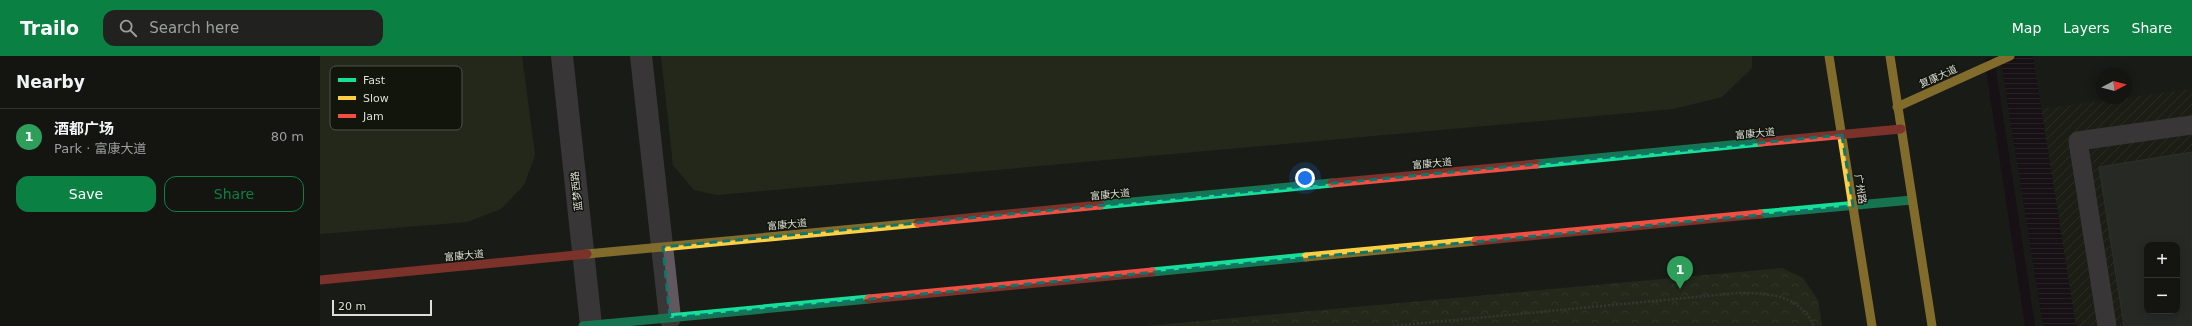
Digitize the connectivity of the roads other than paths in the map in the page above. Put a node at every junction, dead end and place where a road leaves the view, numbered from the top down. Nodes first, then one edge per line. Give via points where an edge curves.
1 (562, 56) edge
2 (641, 56) edge
3 (1829, 56) edge
4 (1890, 56) edge
5 (2010, 56) edge
6 (1897, 107) junction
7 (2192, 125) edge
8 (1901, 129) junction
9 (1842, 135) junction
10 (1912, 200) junction
11 (1853, 206) junction
12 (663, 247) junction
13 (583, 255) junction
14 (320, 280) edge
15 (670, 318) junction
16 (587, 326) edge
17 (1872, 326) edge
18 (1932, 326) edge
19 (2106, 326) edge

1 - 13 street, 蓝梦西路
2 - 12 street
3 - 9 street, 广州路
4 - 6 street
5 - 6 street, 复康大道
6 - 8 street
7 - 19 lane via 2078,141
8 - 9 street, 富康大道
8 - 10 street
9 - 11 street, 广州路
9 - 12 street, 富康大道
10 - 11 street
10 - 18 street
11 - 15 street
11 - 17 street, 广州路
12 - 13 street, 富康大道
12 - 15 street
13 - 14 street, 富康大道
13 - 16 street, 蓝梦西路
15 - 16 street

